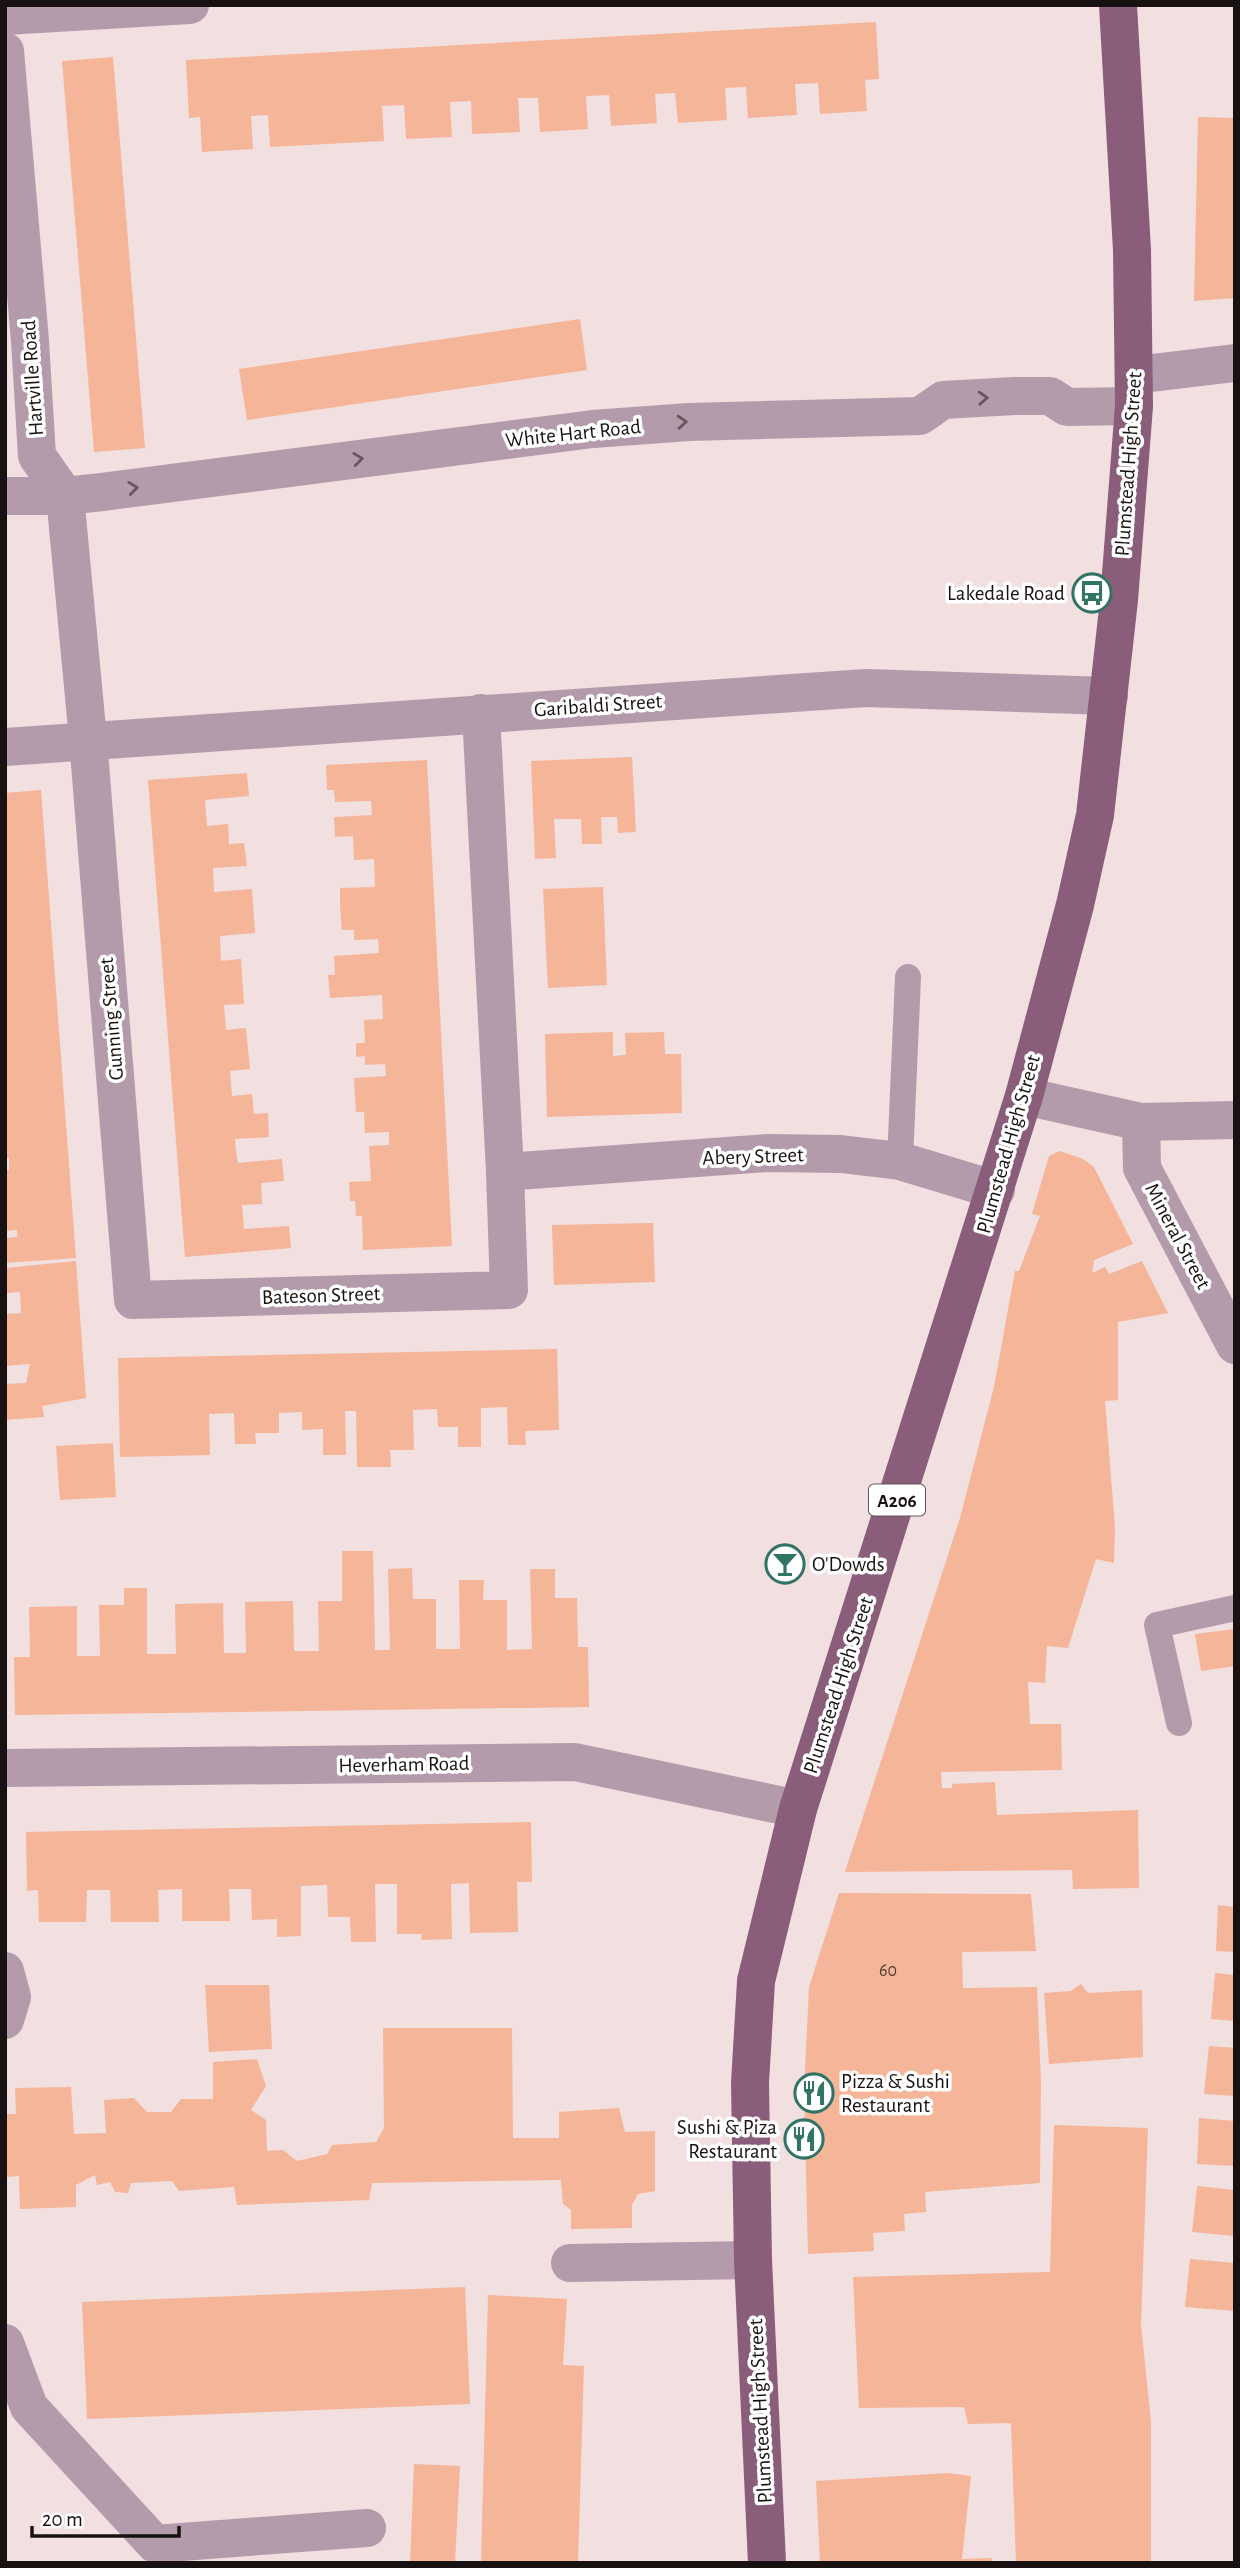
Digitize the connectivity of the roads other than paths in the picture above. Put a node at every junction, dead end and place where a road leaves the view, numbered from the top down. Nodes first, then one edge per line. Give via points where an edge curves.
1 (190, 5) edge
2 (1118, 5) edge
3 (5, 16) edge
4 (5, 51) edge
5 (10, 185) edge
6 (1235, 363) edge
7 (1135, 391) junction
8 (5, 496) edge
9 (65, 496) junction
10 (1109, 696) junction
11 (481, 713) junction
12 (88, 739) junction
13 (5, 747) edge
14 (908, 977) dead end
15 (1024, 1096) junction
16 (1235, 1120) edge
17 (1141, 1122) junction
18 (900, 1161) junction
19 (505, 1172) junction
20 (996, 1190) junction
21 (134, 1300) joint
22 (1235, 1345) edge
23 (1235, 1608) edge
24 (1179, 1723) dead end
25 (5, 1768) edge
26 (798, 1809) junction
27 (5, 1971) edge
28 (5, 2020) edge
29 (753, 2260) junction
30 (569, 2263) dead end
31 (5, 2343) edge
32 (367, 2528) dead end
33 (767, 2563) edge

1 - 3 street
2 - 7 main road, Plumstead High Street / A206
4 - 5 street, Hartville Road
5 - 9 street, Hartville Road via 30,341 37,456
6 - 7 street
9 -> 7 street, White Hart Road via 593,429 920,416 943,400 1015,396 1050,396 1067,407
7 - 10 main road, Plumstead High Street / A206
8 - 9 street, White Hart Road
9 - 12 street, Hartville Road
10 - 11 street, Garibaldi Street via 866,688
10 - 15 main road, Plumstead High Street / A206 via 1092,828
11 - 12 street, Garibaldi Street
11 - 19 street
12 - 13 street, Garibaldi Street
12 - 21 street, Gunning Street
14 - 18 lane
15 - 17 street
15 - 20 main road, Plumstead High Street / A206
16 - 17 street
17 - 22 street, Mineral Street via 1142,1168
18 - 19 street, Abery Street via 768,1153
18 - 20 street, Abery Street
19 - 21 street, Bateson Street via 509,1290
20 - 26 main road, Plumstead High Street / A206
23 - 24 lane via 1157,1625
25 - 26 street, Heverham Road via 575,1762
26 - 29 main road, Plumstead High Street / A206 via 756,1981 750,2082
27 - 28 street via 12,1997
29 - 30 street
29 - 33 main road, Plumstead High Street / A206
31 - 32 street via 29,2407 155,2543

